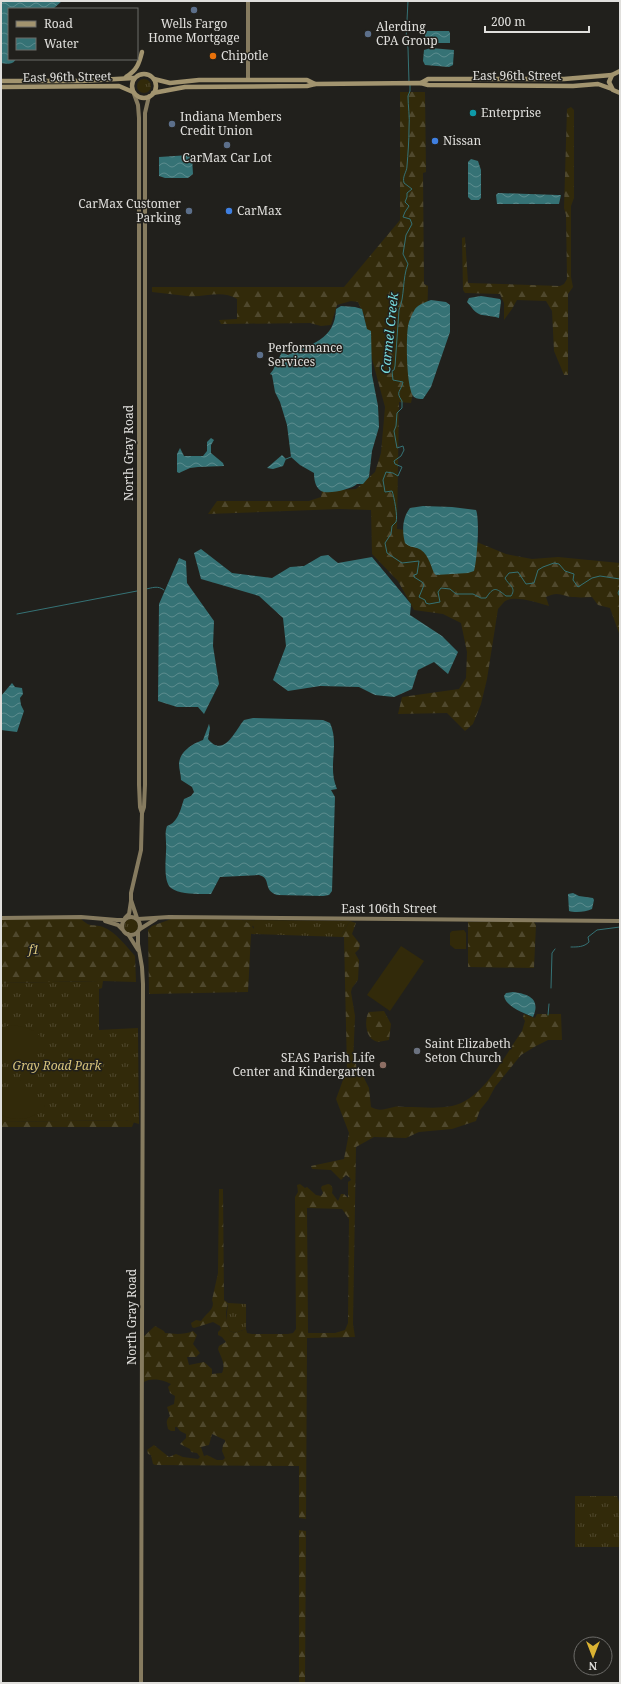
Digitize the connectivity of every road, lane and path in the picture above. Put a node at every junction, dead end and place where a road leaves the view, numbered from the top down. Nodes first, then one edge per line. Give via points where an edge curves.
1 (248, 1) edge
2 (142, 52) dead end
3 (620, 71) edge
4 (612, 75) junction
5 (124, 78) junction
6 (134, 78) junction
7 (488, 79) junction
8 (522, 79) junction
9 (154, 80) junction
10 (248, 80) junction
11 (1, 81) edge
12 (421, 83) junction
13 (315, 84) junction
14 (456, 86) junction
15 (488, 86) junction
16 (1, 87) edge
17 (612, 89) junction
18 (134, 93) junction
19 (620, 93) edge
20 (151, 95) junction
21 (142, 813) junction
22 (131, 900) junction
23 (1, 918) edge
24 (158, 918) junction
25 (100, 919) junction
26 (125, 919) junction
27 (137, 919) junction
28 (620, 921) edge
29 (123, 930) junction
30 (139, 930) junction
31 (128, 934) junction
32 (139, 952) junction
33 (141, 1683) edge

1 - 10 street
2 - 5 main road via 136,70
3 - 4 main road, East 96th Street
4 - 8 main road, East 96th Street via 578,79
4 - 17 main road via 609,82
5 - 6 main road, East 96th Street
5 - 11 main road, East 96th Street
6 - 9 main road via 139,74 145,74
6 - 18 main road
7 - 8 main road, East 96th Street
7 - 12 main road, East 96th Street via 428,79
7 - 14 main road via 484,83 463,83
8 - 15 main road via 517,83 492,83
9 - 10 main road, East 96th Street via 170,83
9 - 20 main road via 156,87
10 - 13 main road, East 96th Street via 307,80
12 - 13 main road, East 96th Street
12 - 14 main road, East 96th Street
13 - 20 main road, East 96th Street via 185,87
14 - 15 main road, East 96th Street
15 - 17 main road, East 96th Street via 598,84
16 - 18 main road, East 96th Street via 119,86
17 - 19 main road, East 96th Street
18 - 20 main road via 141,98
18 - 21 street, North Gray Road via 139,118 139,785
20 - 21 street, North Gray Road via 145,113 145,785
21 - 22 street, North Gray Road via 141,852
22 - 26 street, North Gray Road via 129,914
22 - 27 street, North Gray Road
23 - 25 street
24 - 27 street, East 106th Street
24 - 28 street, East 106th Street
24 - 30 street, East 106th Street
25 - 26 street
25 - 29 street via 118,925
26 - 27 street
26 - 29 street via 122,924
27 - 30 street
29 - 31 street
30 - 31 street via 133,935
30 - 32 street, North Gray Road
31 - 32 street, North Gray Road
32 - 33 street, North Gray Road via 143,974

